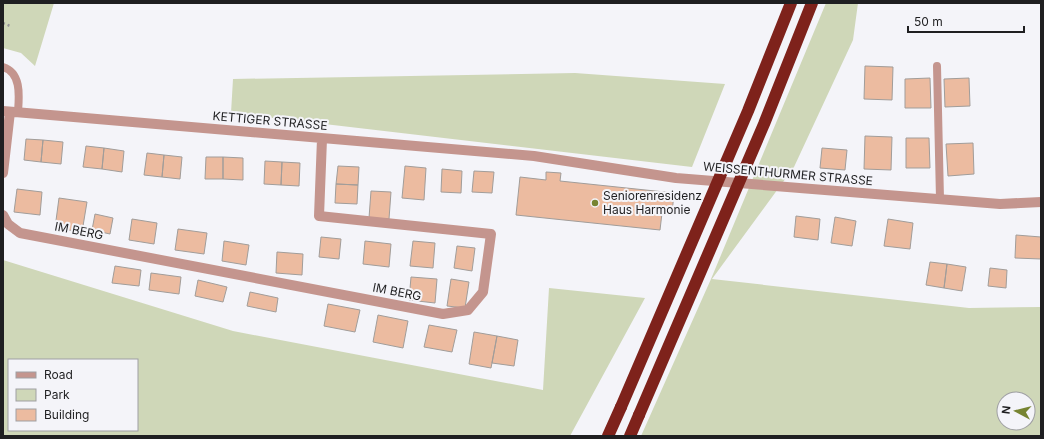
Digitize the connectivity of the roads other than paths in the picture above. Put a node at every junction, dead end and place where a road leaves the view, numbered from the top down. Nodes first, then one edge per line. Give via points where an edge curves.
1 (791, 3) edge
2 (812, 3) edge
3 (937, 66) dead end
4 (3, 67) edge
5 (11, 112) edge
6 (322, 139) junction
7 (534, 156) joint
8 (3, 173) edge
9 (940, 199) junction
10 (1041, 202) edge
11 (3, 215) edge
12 (608, 436) edge
13 (630, 436) edge

1 - 12 highway, bridge via 748,111
2 - 13 highway, bridge via 764,124
3 - 9 lane
4 - 5 lane via 16,77 19,90
5 - 6 street, KETTIGER STRASSE
5 - 8 street
6 - 7 street, KETTIGER STRASSE
6 - 11 street, IM BERG via 319,216 491,234 483,292 468,310 443,314 20,233 8,224
7 - 9 street, WEISSENTHURMER STRASSE via 676,178
9 - 10 street, WEISSENTHURMER STRASSE via 1000,204

